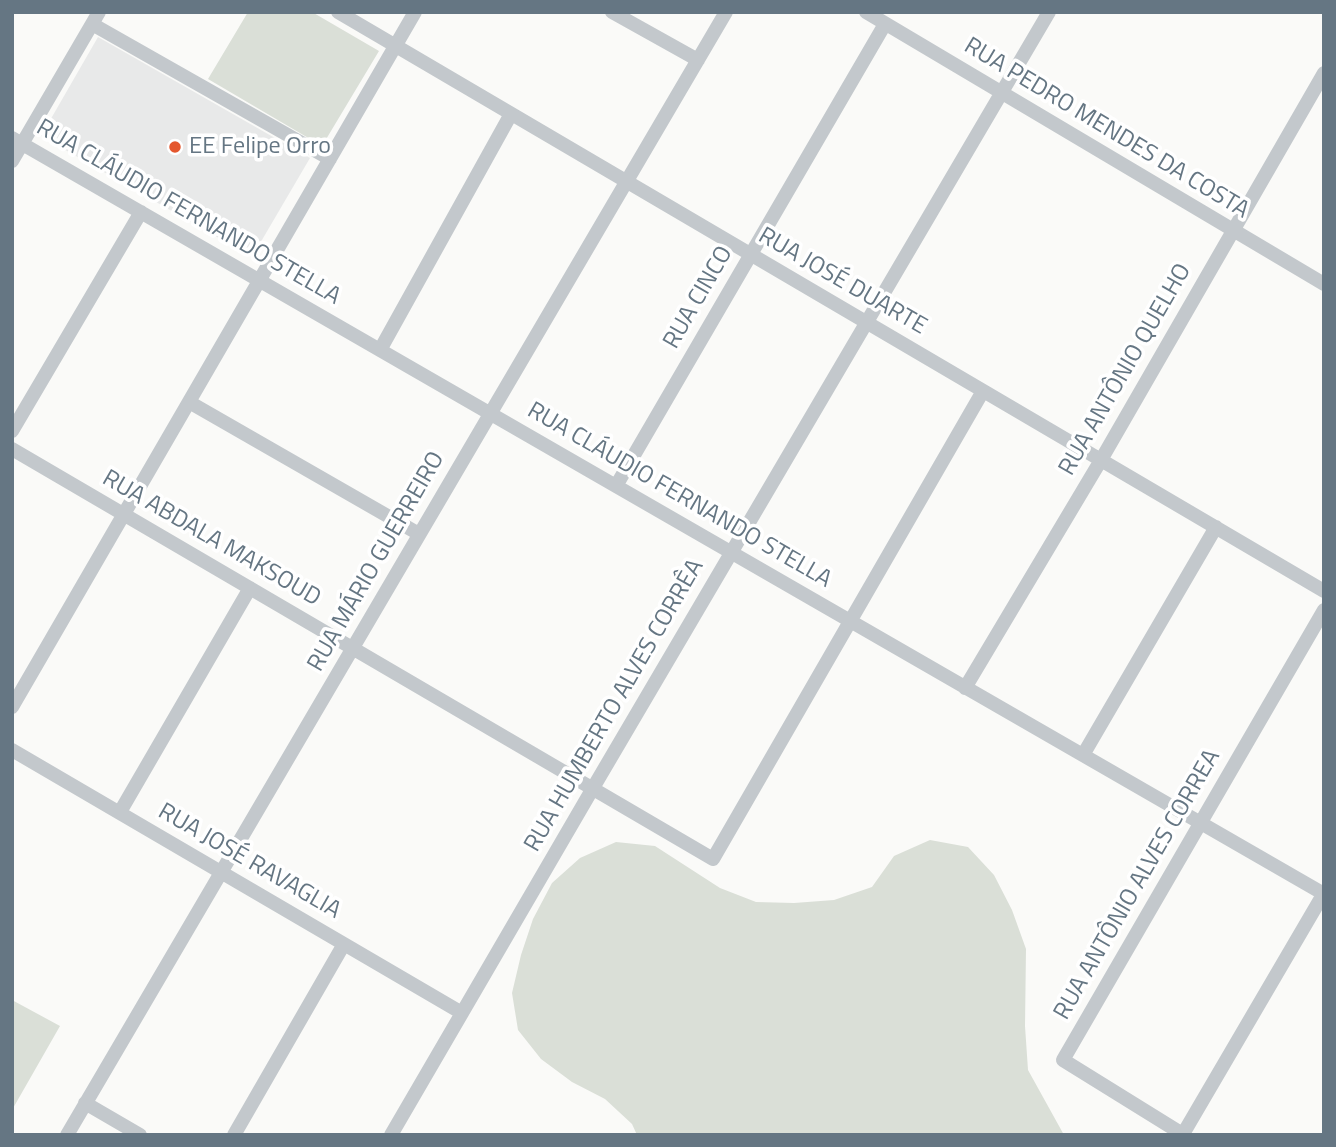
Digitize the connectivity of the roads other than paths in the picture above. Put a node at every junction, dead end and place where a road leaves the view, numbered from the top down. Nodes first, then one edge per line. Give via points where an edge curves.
1 (338, 12) edge
2 (415, 12) edge
3 (612, 12) edge
4 (726, 12) edge
5 (866, 12) edge
6 (1049, 12) edge
7 (96, 18) edge
8 (885, 24) junction
9 (396, 46) junction
10 (698, 60) junction
11 (1324, 73) edge
12 (1002, 93) junction
13 (511, 114) junction
14 (17, 141) edge
15 (330, 159) junction
16 (12, 161) edge
17 (626, 181) junction
18 (141, 212) junction
19 (1233, 230) junction
20 (751, 254) junction
21 (260, 280) junction
22 (1324, 284) edge
23 (867, 323) junction
24 (380, 350) junction
25 (983, 391) junction
26 (189, 402) junction
27 (490, 413) junction
28 (12, 430) edge
29 (12, 449) edge
30 (1101, 460) junction
31 (616, 486) junction
32 (124, 515) junction
33 (1216, 527) junction
34 (419, 534) junction
35 (732, 552) junction
36 (250, 588) junction
37 (1324, 591) edge
38 (1324, 610) edge
39 (849, 620) junction
40 (352, 648) junction
41 (965, 688) junction
42 (12, 707) edge
43 (12, 750) edge
44 (1083, 755) junction
45 (593, 788) junction
46 (120, 812) junction
47 (1200, 823) junction
48 (221, 872) junction
49 (1324, 894) edge
50 (344, 944) junction
51 (462, 1013) junction
52 (85, 1103) junction
53 (1184, 1134) edge
54 (66, 1135) edge
55 (140, 1135) edge
56 (234, 1135) edge
57 (391, 1135) edge

1 - 9 street, RUA JOSÉ DUARTE
2 - 9 street
3 - 10 street
4 - 10 street, RUA MÁRIO GUERREIRO
5 - 8 street, RUA PEDRO MENDES DA COSTA
6 - 12 street, RUA HUMBERTO ALVES CORRÊA
7 - 14 street
7 - 15 street
8 - 12 street, RUA PEDRO MENDES DA COSTA
8 - 20 street, RUA CINCO
9 - 13 street, RUA JOSÉ DUARTE
9 - 15 street
10 - 17 street, RUA MÁRIO GUERREIRO
11 - 19 street, RUA ANTÔNIO QUELHO
12 - 19 street, RUA PEDRO MENDES DA COSTA
12 - 23 street, RUA HUMBERTO ALVES CORRÊA
13 - 17 street, RUA JOSÉ DUARTE
13 - 24 street
14 - 16 street
14 - 18 street, RUA CLÁUDIO FERNANDO STELLA
15 - 21 street
17 - 20 street, RUA JOSÉ DUARTE
17 - 27 street, RUA MÁRIO GUERREIRO
18 - 21 street, RUA CLÁUDIO FERNANDO STELLA
18 - 28 street
19 - 22 street, RUA PEDRO MENDES DA COSTA
19 - 30 street, RUA ANTÔNIO QUELHO
20 - 23 street, RUA JOSÉ DUARTE
20 - 31 street, RUA CINCO
21 - 24 street, RUA CLÁUDIO FERNANDO STELLA
21 - 26 street
23 - 25 street, RUA JOSÉ DUARTE
23 - 35 street, RUA HUMBERTO ALVES CORRÊA
24 - 27 street, RUA CLÁUDIO FERNANDO STELLA
25 - 30 street, RUA JOSÉ DUARTE
25 - 39 street
26 - 32 street
26 - 34 street
27 - 31 street, RUA CLÁUDIO FERNANDO STELLA
27 - 34 street, RUA MÁRIO GUERREIRO
29 - 32 street, RUA ABDALA MAKSOUD
30 - 33 street, RUA JOSÉ DUARTE
30 - 41 street, RUA ANTÔNIO QUELHO
31 - 35 street, RUA CLÁUDIO FERNANDO STELLA
32 - 36 street, RUA ABDALA MAKSOUD
32 - 42 street
33 - 37 street, RUA JOSÉ DUARTE
33 - 44 street
34 - 40 street, RUA MÁRIO GUERREIRO
35 - 39 street, RUA CLÁUDIO FERNANDO STELLA
35 - 45 street, RUA HUMBERTO ALVES CORRÊA
36 - 40 street, RUA ABDALA MAKSOUD
36 - 46 street
38 - 47 street, RUA ANTÔNIO ALVES CORREA
39 - 41 street, RUA CLÁUDIO FERNANDO STELLA
39 - 45 street, RUA ABDALA MAKSOUD via 713,859
40 - 45 street, RUA ABDALA MAKSOUD
40 - 48 street, RUA MÁRIO GUERREIRO
41 - 44 street, RUA CLÁUDIO FERNANDO STELLA
43 - 46 street, RUA JOSÉ RAVAGLIA
44 - 47 street, RUA CLÁUDIO FERNANDO STELLA
45 - 51 street, RUA HUMBERTO ALVES CORRÊA
46 - 48 street, RUA JOSÉ RAVAGLIA
47 - 49 street, RUA CLÁUDIO FERNANDO STELLA
47 - 53 street, RUA ANTÔNIO ALVES CORREA via 1063,1060
48 - 50 street, RUA JOSÉ RAVAGLIA
48 - 52 street, RUA MÁRIO GUERREIRO
49 - 53 street
50 - 51 street, RUA JOSÉ RAVAGLIA
50 - 56 street
51 - 57 street, RUA HUMBERTO ALVES CORRÊA
52 - 54 street, RUA MÁRIO GUERREIRO
52 - 55 street

